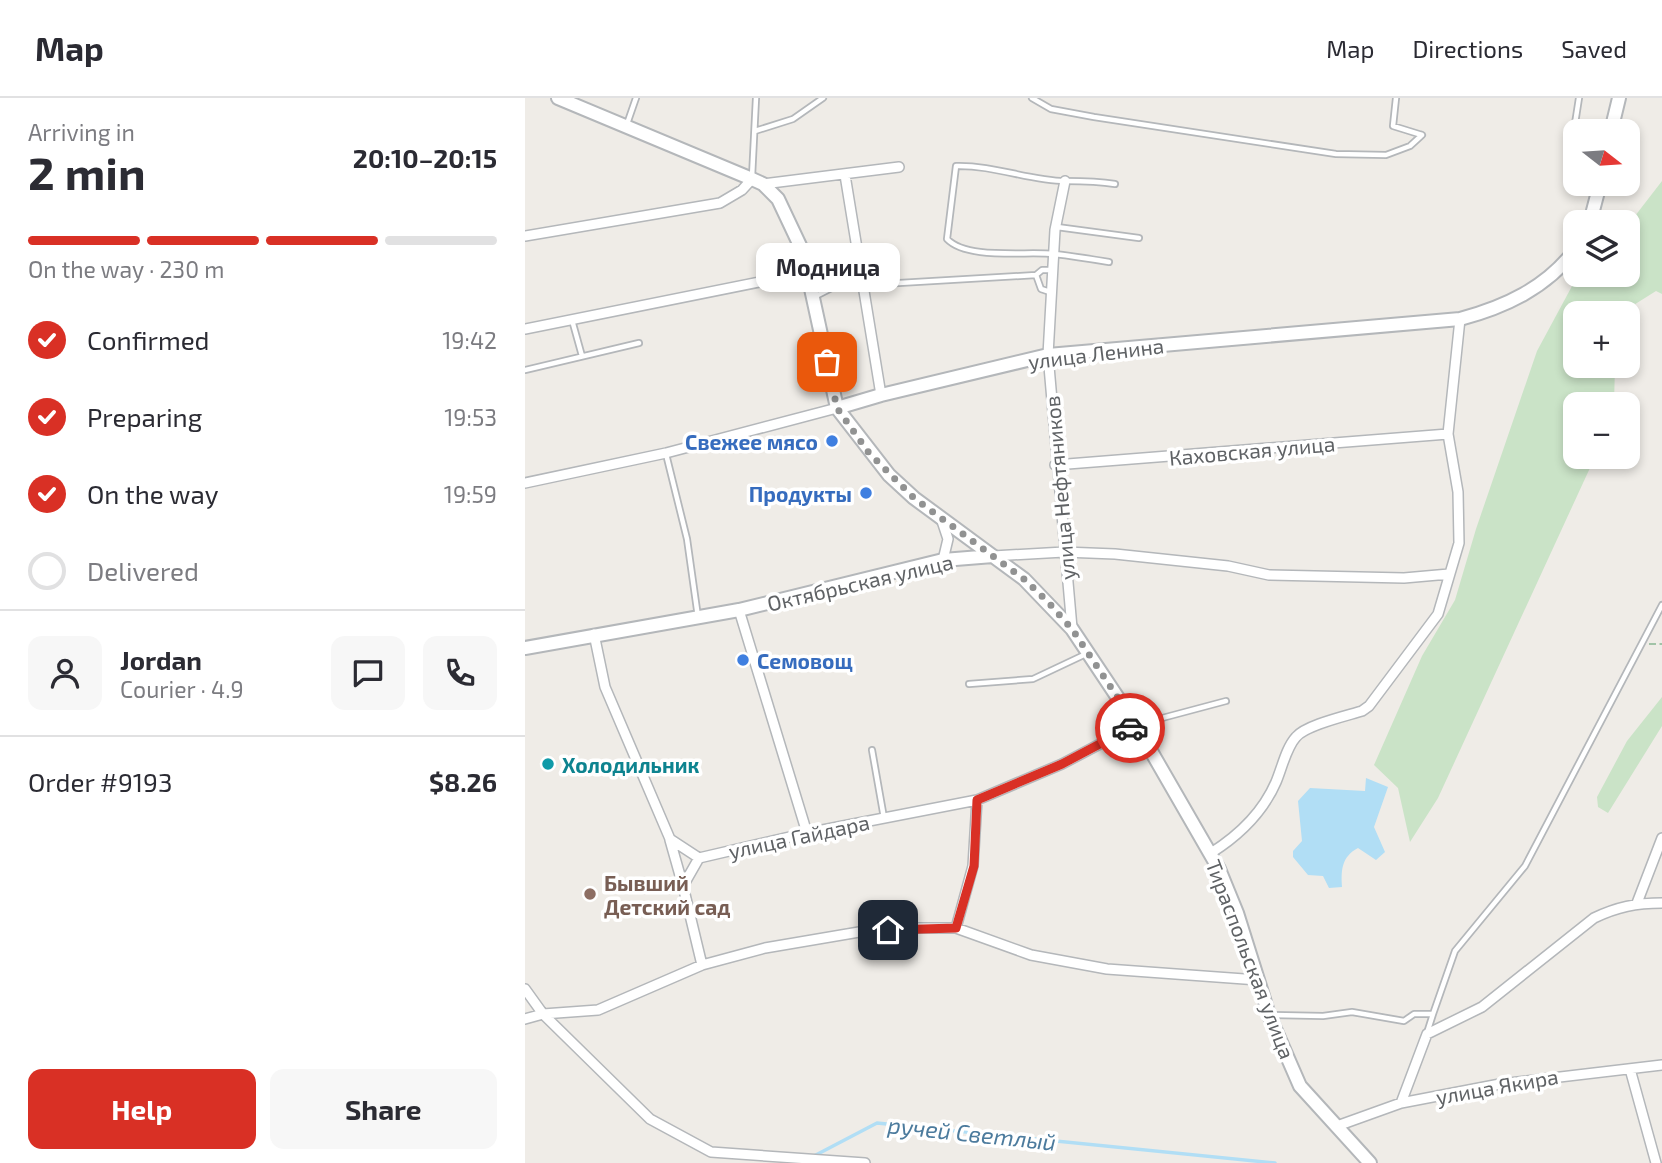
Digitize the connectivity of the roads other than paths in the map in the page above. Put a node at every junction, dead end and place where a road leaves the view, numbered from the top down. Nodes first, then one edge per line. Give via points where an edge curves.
1 (558, 98) edge
2 (636, 98) edge
3 (757, 98) edge
4 (823, 98) edge
5 (1032, 98) edge
6 (1396, 98) edge
7 (1579, 98) edge
8 (1619, 98) edge
9 (1576, 119) edge
10 (1614, 119) edge
11 (626, 127) junction
12 (755, 131) junction
13 (899, 167) dead end
14 (845, 175) junction
15 (757, 181) junction
16 (1065, 181) junction
17 (1115, 184) dead end
18 (1056, 226) junction
19 (525, 236) edge
20 (1139, 238) dead end
21 (1053, 254) junction
22 (1109, 262) dead end
23 (1563, 264) edge
24 (1052, 270) junction
25 (809, 272) junction
26 (862, 272) junction
27 (1036, 275) junction
28 (864, 285) junction
29 (1050, 292) junction
30 (814, 297) junction
31 (1460, 319) junction
32 (572, 320) junction
33 (525, 329) edge
34 (639, 343) dead end
35 (1048, 355) junction
36 (582, 356) junction
37 (525, 370) edge
38 (881, 395) junction
39 (837, 408) junction
40 (1448, 434) junction
41 (666, 453) junction
42 (1055, 465) junction
43 (525, 483) edge
44 (939, 516) junction
45 (1064, 552) junction
46 (993, 556) junction
47 (943, 560) junction
48 (1449, 573) junction
49 (1662, 605) edge
50 (739, 610) junction
51 (698, 619) junction
52 (1072, 629) junction
53 (594, 634) junction
54 (525, 648) edge
55 (1087, 653) junction
56 (969, 684) dead end
57 (1226, 701) dead end
58 (1136, 725) junction
59 (872, 750) dead end
60 (977, 800) junction
61 (884, 818) junction
62 (807, 833) junction
63 (1662, 838) edge
64 (670, 839) junction
65 (1211, 853) junction
66 (699, 858) junction
67 (683, 886) junction
68 (1637, 903) junction
69 (1662, 903) edge
70 (956, 928) junction
71 (702, 965) junction
72 (1258, 980) junction
73 (525, 989) edge
74 (543, 1014) junction
75 (1433, 1014) junction
76 (1269, 1015) junction
77 (525, 1019) edge
78 (1427, 1034) junction
79 (1662, 1065) edge
80 (1630, 1069) junction
81 (1401, 1103) junction
82 (1337, 1126) junction
83 (838, 1161) edge
84 (865, 1163) edge
85 (1370, 1163) edge
86 (1656, 1163) edge

1 - 11 street, Тираспольская улица
2 - 11 lane
3 - 12 lane
4 - 12 lane via 793,119
5 - 6 lane via 1051,109 1094,117 1336,154 1386,155 1410,146 1422,135 1393,126
7 - 9 lane
8 - 10 street
11 - 15 street, Тираспольская улица
12 - 15 lane
13 - 14 street
14 - 15 street
14 - 26 street
15 - 19 street via 720,203
15 - 25 street, Тираспольская улица via 778,199 788,216
16 - 17 lane
16 - 18 street, улица Нефтяников
16 - 21 lane via 978,165 956,166 953,179 947,239 953,245 982,252
18 - 20 lane
18 - 21 street, улица Нефтяников
21 - 22 lane
21 - 24 street, улица Нефтяников
23 - 31 street, улица Ленина via 1520,298
24 - 27 lane
24 - 29 street, улица Нефтяников
25 - 30 street, Тираспольская улица
25 - 32 street
26 - 28 street
26 - 30 lane
27 - 28 lane
27 - 29 lane via 1041,289
28 - 38 street
29 - 35 street, улица Нефтяников
30 - 39 street, Тираспольская улица
31 - 35 street, улица Ленина
31 - 40 street
32 - 33 street
32 - 36 lane
34 - 36 lane
35 - 38 street, улица Ленина
35 - 42 street, улица Нефтяников
36 - 37 lane
38 - 39 street, улица Ленина
39 - 41 street, улица Ленина
39 - 44 street, Тираспольская улица via 889,475
40 - 42 street, Каховская улица
40 - 48 street via 1459,542
41 - 43 street, улица Ленина
41 - 51 lane via 687,539
42 - 45 street, улица Нефтяников
44 - 46 street, Тираспольская улица
44 - 47 street via 949,539
45 - 46 street, Октябрьская улица
45 - 48 street, Октябрьская улица via 1153,558 1269,575 1403,578
45 - 52 street, улица Нефтяников
46 - 47 street, Октябрьская улица
46 - 52 street, Тираспольская улица via 1024,579
47 - 50 street, Октябрьская улица
48 - 65 street via 1438,614 1369,706 1295,738 1259,809 1237,835
49 - 75 lane via 1525,866 1455,951
50 - 51 street, Октябрьская улица
50 - 62 street
51 - 53 street, Октябрьская улица
52 - 55 street, Тираспольская улица
53 - 54 street, Октябрьская улица
53 - 64 street via 605,687
55 - 56 lane via 1033,680
55 - 58 street, Тираспольская улица
57 - 58 lane
58 - 60 street, улица Гайдара via 1062,764
58 - 65 street, Тираспольская улица
59 - 61 lane
60 - 61 street, улица Гайдара
60 - 70 street via 974,866
61 - 62 street, улица Гайдара
62 - 66 street, улица Гайдара
63 - 68 street
64 - 66 street, улица Гайдара
64 - 67 street
65 - 72 street, Тираспольская улица via 1237,913
66 - 67 street
67 - 71 street
68 - 69 street
68 - 78 street via 1594,918 1482,1007
70 - 71 street via 865,931 765,948
70 - 72 street via 1031,955 1107,970
71 - 74 street via 598,1010
72 - 76 street, Тираспольская улица
73 - 74 street
74 - 77 street
74 - 83 street via 650,1119 711,1152
75 - 76 lane via 1414,1014 1404,1021 1352,1012
75 - 78 lane
76 - 82 street, Тираспольская улица via 1300,1086
78 - 81 street
79 - 80 street, улица Якира
80 - 81 street, улица Якира via 1500,1084
80 - 86 street
81 - 82 street, улица Якира
82 - 85 street, Тираспольская улица
83 - 84 street

